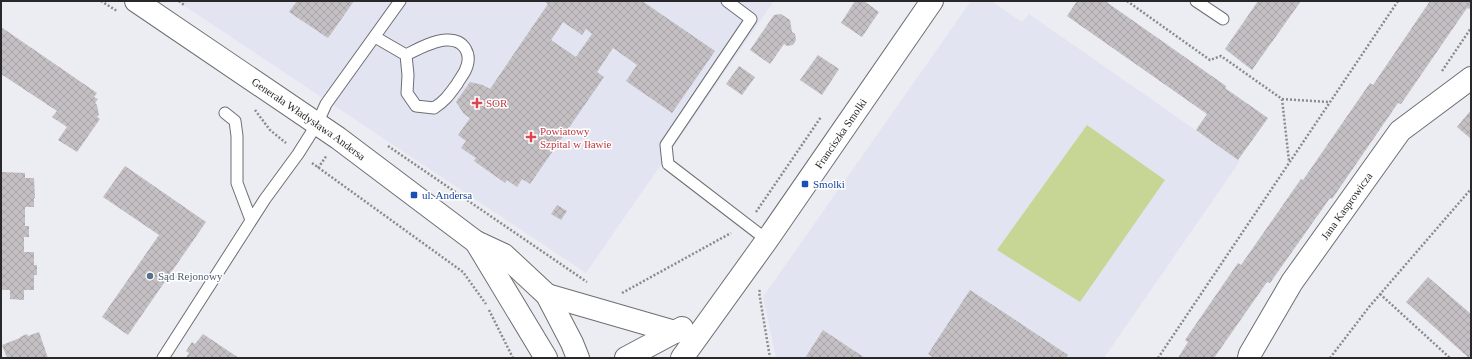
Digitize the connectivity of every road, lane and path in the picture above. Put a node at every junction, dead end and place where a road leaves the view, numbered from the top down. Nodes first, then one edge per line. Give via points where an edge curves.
1 (101, 1) edge
2 (179, 1) edge
3 (400, 1) edge
4 (727, 1) edge
5 (932, 1) edge
6 (1127, 1) edge
7 (1196, 1) edge
8 (1398, 1) edge
9 (128, 8) edge
10 (190, 9) dead end
11 (1222, 19) dead end
12 (375, 37) junction
13 (406, 55) junction
14 (1471, 78) edge
15 (1282, 99) junction
16 (1330, 102) junction
17 (251, 106) dead end
18 (225, 113) dead end
19 (317, 124) junction
20 (383, 142) dead end
21 (298, 154) junction
22 (1290, 161) junction
23 (1471, 189) edge
24 (251, 220) junction
25 (767, 240) junction
26 (476, 242) junction
27 (763, 285) dead end
28 (592, 286) dead end
29 (1380, 294) junction
30 (547, 295) junction
31 (721, 304) junction
32 (675, 332) junction
33 (163, 358) edge
34 (512, 358) edge
35 (546, 358) edge
36 (578, 358) edge
37 (626, 358) edge
38 (682, 358) edge
39 (770, 358) edge
40 (1158, 358) edge
41 (1249, 358) edge
42 (1330, 358) edge
43 (1450, 358) edge

1 - 9 path
2 - 10 path
3 - 12 lane
4 - 25 lane via 751,19 666,145 668,164
5 - 25 street, Franciszka Smolki
6 - 15 path via 1210,60 1222,56
7 - 11 lane
8 - 16 path
9 - 19 street, Generała Władysława Andersa
12 - 13 lane
12 - 19 lane via 326,104
13 - 13 lane via 407,93 416,106 434,108 445,100 466,70 468,55 466,47 459,42 446,40 429,44
14 - 41 street, Jana Kasprowicza via 1400,131 1292,282
15 - 16 path
15 - 22 path
16 - 22 path
17 - 21 path via 270,130
18 - 24 lane via 235,121 237,183
19 - 21 lane
19 - 26 street, Generała Władysława Andersa
20 - 28 path
21 - 24 lane
21 - 34 path via 462,272 488,307
22 - 40 path
23 - 29 path
24 - 33 lane
25 - 31 street, Franciszka Smolki
26 - 30 street, Generała Władysława Andersa via 504,255
26 - 35 street, Generała Władysława Andersa
27 - 39 path via 759,292
29 - 42 path
29 - 43 path
30 - 32 street
30 - 36 street, Generała Władysława Andersa
31 - 32 street, Franciszka Smolki
31 - 38 street, Franciszka Smolki
32 - 37 street, Franciszka Smolki

